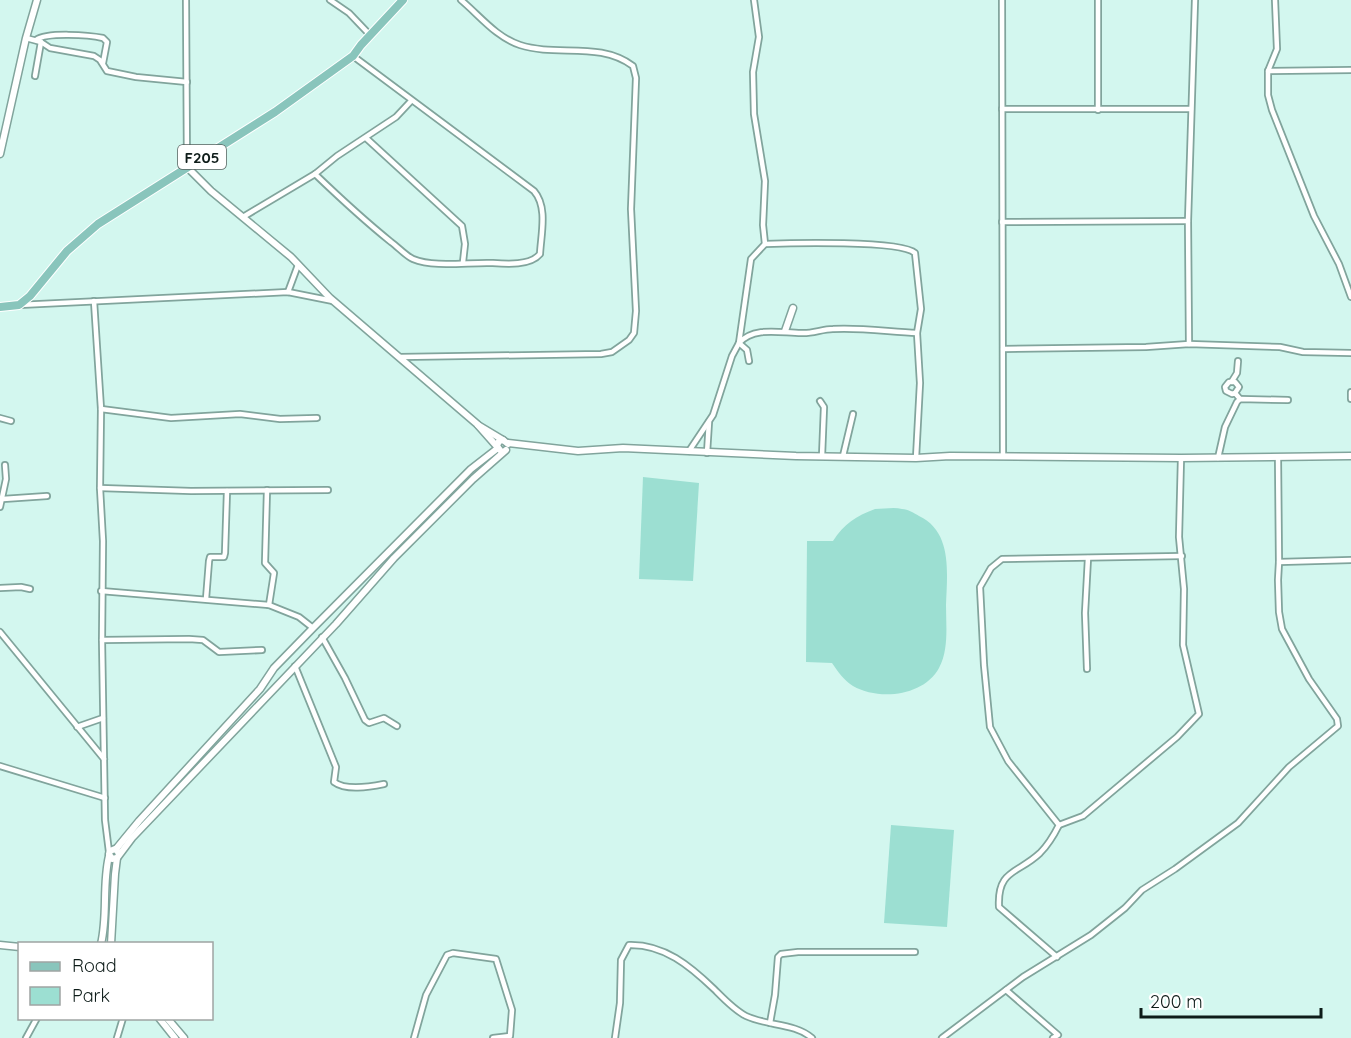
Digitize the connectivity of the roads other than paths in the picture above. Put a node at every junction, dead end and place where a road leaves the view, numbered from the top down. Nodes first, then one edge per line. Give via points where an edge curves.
1 (37, 0) edge
2 (186, 0) edge
3 (330, 0) edge
4 (403, 0) edge
5 (461, 0) edge
6 (754, 0) edge
7 (1002, 0) edge
8 (1098, 0) edge
9 (1195, 0) edge
10 (1275, 0) edge
11 (370, 35) junction
12 (26, 38) junction
13 (39, 41) junction
14 (353, 56) junction
15 (103, 63) junction
16 (1351, 70) edge
17 (1268, 71) junction
18 (35, 76) dead end
19 (187, 82) junction
20 (411, 101) junction
21 (1002, 109) junction
22 (1098, 110) junction
23 (1191, 110) junction
24 (366, 138) junction
25 (0, 154) edge
26 (187, 167) junction
27 (315, 174) junction
28 (243, 217) junction
29 (1188, 221) junction
30 (1002, 222) junction
31 (765, 244) junction
32 (463, 262) junction
33 (298, 265) junction
34 (288, 292) junction
35 (1351, 297) edge
36 (94, 301) junction
37 (337, 302) junction
38 (19, 305) junction
39 (0, 307) edge
40 (793, 308) dead end
41 (785, 331) junction
42 (917, 333) junction
43 (739, 343) junction
44 (1189, 344) junction
45 (1003, 349) junction
46 (1351, 353) edge
47 (400, 357) junction
48 (749, 361) dead end
49 (1238, 361) dead end
50 (1232, 381) junction
51 (1351, 392) edge
52 (1235, 393) junction
53 (1240, 399) junction
54 (1351, 399) edge
55 (1288, 400) dead end
56 (820, 401) dead end
57 (101, 409) junction
58 (853, 414) dead end
59 (0, 418) edge
60 (317, 418) dead end
61 (11, 421) dead end
62 (708, 422) junction
63 (477, 424) junction
64 (505, 441) junction
65 (498, 447) junction
66 (506, 450) junction
67 (688, 451) junction
68 (707, 453) junction
69 (822, 456) junction
70 (843, 456) junction
71 (1003, 456) junction
72 (1351, 456) edge
73 (1278, 457) junction
74 (916, 458) junction
75 (1181, 458) junction
76 (1218, 458) junction
77 (5, 465) dead end
78 (100, 488) junction
79 (267, 490) junction
80 (328, 490) dead end
81 (226, 491) junction
82 (47, 496) dead end
83 (3, 499) junction
84 (0, 507) edge
85 (1182, 556) junction
86 (1088, 558) junction
87 (1351, 560) edge
88 (1279, 562) junction
89 (0, 588) edge
90 (30, 589) dead end
91 (101, 591) junction
92 (206, 599) junction
93 (268, 605) junction
94 (313, 628) junction
95 (0, 632) edge
96 (322, 637) junction
97 (102, 640) junction
98 (262, 650) dead end
99 (295, 666) junction
100 (1087, 669) dead end
101 (103, 718) junction
102 (397, 726) dead end
103 (78, 727) junction
104 (104, 759) junction
105 (0, 766) edge
106 (384, 784) dead end
107 (105, 798) junction
108 (1059, 825) junction
109 (114, 854) junction
110 (101, 942) edge
111 (111, 942) edge
112 (0, 945) edge
113 (18, 947) edge
114 (915, 952) dead end
115 (1057, 957) junction
116 (1006, 990) junction
117 (36, 1020) edge
118 (122, 1020) edge
119 (161, 1020) edge
120 (169, 1020) edge
121 (770, 1023) junction
122 (26, 1038) edge
123 (117, 1038) edge
124 (175, 1038) edge
125 (184, 1038) edge
126 (414, 1038) edge
127 (493, 1038) edge
128 (615, 1038) edge
129 (812, 1038) edge
130 (942, 1038) edge
131 (1053, 1038) edge

1 - 12 street
2 - 19 street
3 - 11 street via 350,13
4 - 11 main road, F205
5 - 47 street via 501,36 518,44 601,52 633,66 634,333 612,352 601,354
6 - 31 street via 759,37 753,72 754,114 765,181
7 - 21 street
8 - 22 street
9 - 23 street
10 - 17 street via 1277,49
11 - 14 main road, F205
12 - 13 street
12 - 25 street
13 - 15 street via 50,48 94,56
13 - 15 street via 39,37 53,35 103,38 107,42
13 - 18 street
14 - 20 street
14 - 26 main road, F205 via 275,112
15 - 19 street via 107,71
16 - 17 street
17 - 35 street via 1268,95 1283,141
19 - 26 street
20 - 24 street
20 - 32 street via 522,181 541,201 540,254 536,260
21 - 22 street
21 - 30 street
22 - 23 street
23 - 29 street
24 - 27 street
24 - 32 street via 462,226
26 - 28 street
26 - 38 main road, F205 via 85,234
27 - 28 street
27 - 32 street via 412,259
28 - 33 street
29 - 30 street
29 - 44 street
30 - 45 street
31 - 42 street via 909,248 915,253 921,309
31 - 43 street via 751,259
33 - 34 street
33 - 37 street
34 - 36 street
34 - 37 street
36 - 38 street
36 - 57 street
37 - 47 street
38 - 39 main road
40 - 41 street
41 - 42 street
41 - 43 street via 753,334
42 - 74 street via 920,383
43 - 48 street via 747,350
43 - 62 street
44 - 45 street
44 - 46 street
45 - 71 street
47 - 63 street
49 - 50 street
50 - 52 street via 1239,387
50 - 52 street via 1226,384 1226,391
51 - 54 street
52 - 53 street
53 - 55 street
53 - 76 street via 1228,419
56 - 69 street via 824,407
57 - 60 street via 171,418 240,414
57 - 78 street
58 - 70 street
59 - 61 street
62 - 67 street
62 - 68 street
63 - 64 street
63 - 65 street
64 - 65 street via 498,443
64 - 66 street
64 - 67 street via 578,450
65 - 66 street
65 - 94 street via 471,469
66 - 96 street via 394,558
67 - 68 street
68 - 69 street
69 - 70 street
70 - 74 street
71 - 74 street
71 - 75 street
72 - 73 street
73 - 76 street
73 - 88 street
75 - 76 street
75 - 85 street
77 - 83 street
78 - 81 street
78 - 91 street
79 - 80 street
79 - 81 street
79 - 93 street via 265,563 274,573
81 - 92 street via 225,553 224,557 210,557
82 - 83 street
83 - 84 street
85 - 86 street
85 - 108 street via 1183,645 1199,714 1083,816
86 - 100 street
86 - 108 street via 1002,559 980,586 990,727 1008,761
87 - 88 street
88 - 115 street via 1282,629 1338,726 1288,767 1238,823 1142,890 1091,935
89 - 90 street
91 - 92 street
91 - 97 street
92 - 93 street
93 - 94 street via 299,617
94 - 109 street via 139,821
95 - 103 street
96 - 99 street
96 - 102 street via 365,720 369,723 384,718
97 - 98 street via 189,639 203,640 219,652
97 - 101 street
99 - 106 street via 336,767 334,782 362,787
99 - 109 street
101 - 103 street
101 - 104 street
103 - 104 street
104 - 107 street
105 - 107 street
107 - 109 street via 105,820
108 - 115 street via 1039,854 1007,875 998,890 999,907
109 - 110 street via 105,873
109 - 111 street
112 - 113 street
114 - 121 street via 781,954
115 - 116 street
116 - 130 street
116 - 131 street via 1048,1024 1058,1035
117 - 122 street
118 - 123 street
119 - 124 street
120 - 125 street
121 - 128 street via 746,1016 664,951 629,945 621,960
121 - 129 street via 800,1030
126 - 127 street via 432,981 447,955 453,953 496,958 512,1010 510,1036

